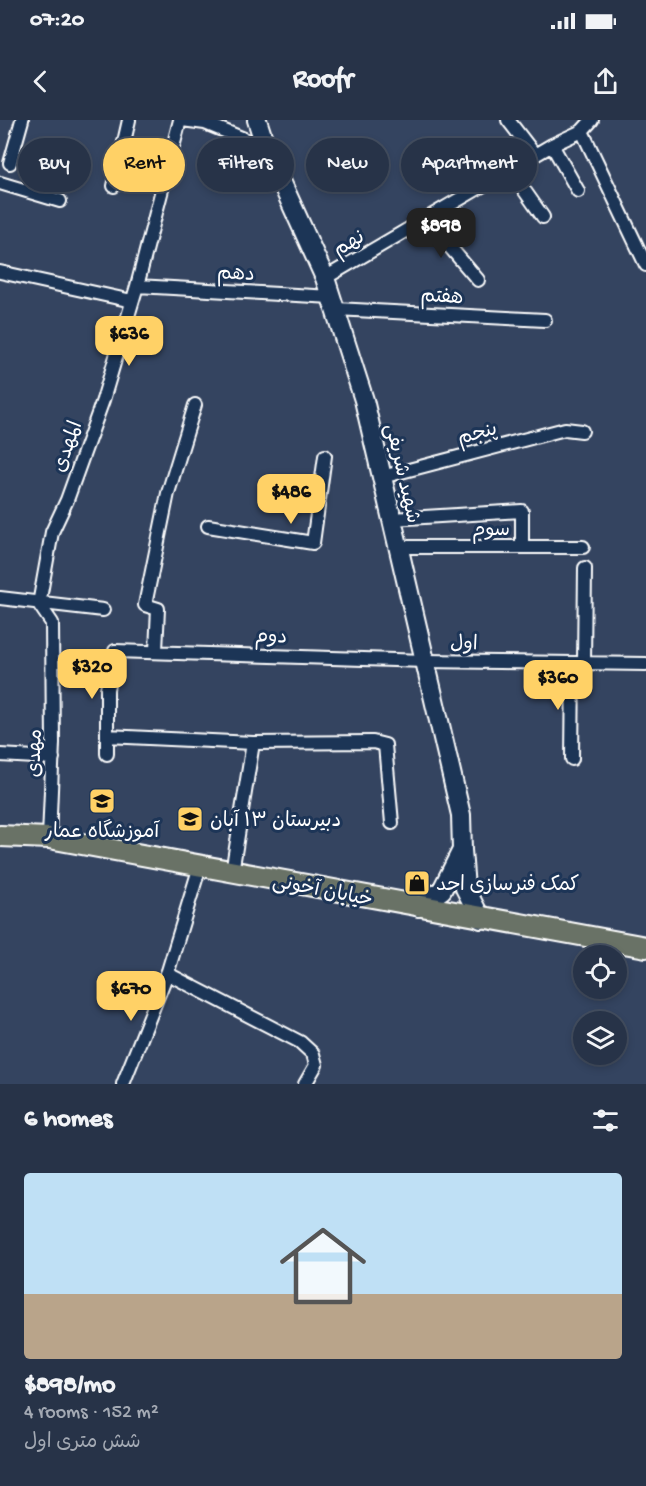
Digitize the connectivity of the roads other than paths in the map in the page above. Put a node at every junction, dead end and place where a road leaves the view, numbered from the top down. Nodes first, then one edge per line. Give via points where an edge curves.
1 (22, 120) edge
2 (129, 120) edge
3 (181, 120) edge
4 (257, 120) edge
5 (508, 120) edge
6 (592, 120) edge
7 (208, 122) edge
8 (582, 131) junction
9 (125, 138) edge
10 (244, 138) edge
11 (263, 138) edge
12 (522, 138) edge
13 (552, 145) junction
14 (537, 154) edge
15 (10, 163) dead end
16 (0, 183) edge
17 (578, 191) dead end
18 (286, 192) edge
19 (473, 192) edge
20 (525, 192) edge
21 (60, 201) dead end
22 (543, 217) dead end
23 (426, 219) junction
24 (646, 265) edge
25 (0, 272) edge
26 (325, 278) junction
27 (478, 280) dead end
28 (137, 286) junction
29 (132, 301) junction
30 (334, 303) junction
31 (545, 320) dead end
32 (195, 405) dead end
33 (582, 431) dead end
34 (325, 456) dead end
35 (382, 477) junction
36 (392, 519) junction
37 (208, 526) dead end
38 (399, 547) junction
39 (522, 547) junction
40 (583, 547) dead end
41 (585, 568) dead end
42 (0, 598) edge
43 (39, 604) junction
44 (103, 610) dead end
45 (156, 650) junction
46 (425, 661) junction
47 (579, 663) junction
48 (646, 664) edge
49 (107, 736) junction
50 (253, 743) junction
51 (107, 754) dead end
52 (0, 755) edge
53 (53, 758) junction
54 (572, 759) dead end
55 (392, 823) dead end
56 (0, 836) edge
57 (49, 838) junction
58 (462, 850) junction
59 (200, 866) junction
60 (232, 872) junction
61 (418, 907) junction
62 (481, 919) junction
63 (646, 947) edge
64 (168, 971) junction
65 (123, 1084) edge
66 (306, 1084) edge

1 - 15 street
2 - 9 street
3 - 7 street
3 - 28 street, المهدی
4 - 11 main road, شهید شریفی
5 - 12 street
6 - 8 street
7 - 10 street
8 - 13 street, نهم
8 - 24 street
13 - 14 street, نهم
13 - 17 street
16 - 21 street
18 - 26 main road, شهید شریفی
19 - 23 street, نهم
20 - 22 street
23 - 26 street, نهم
23 - 27 street
25 - 29 street
26 - 30 main road, شهید شریفی
28 - 29 street, المهدی
28 - 30 street, دهم
29 - 43 street, المهدی via 103,400 68,500 52,532
30 - 31 street, هفتم
30 - 35 main road, شهید شریفی via 364,400
32 - 45 street via 168,493 145,605 158,609
33 - 35 street, پنجم via 565,429
34 - 37 street via 313,543
35 - 36 main road, شهید شریفی
36 - 38 main road, شهید شریفی
36 - 39 street via 522,511
38 - 39 street, سوم
38 - 46 main road, شهید شریفی
39 - 40 street, سوم
41 - 47 street
42 - 43 street
43 - 44 street
43 - 53 street, مهدی via 52,623
45 - 46 street, دوم
45 - 49 street, دوم via 115,651 107,689
46 - 47 street, اول
46 - 58 main road, شهید شریفی via 461,815
47 - 48 street, اول
47 - 54 street
49 - 50 street
49 - 51 street
50 - 55 street via 385,745
50 - 60 street
52 - 53 street
53 - 57 street, مهدی
56 - 57 main road, خیابان آخونی
57 - 59 main road, خیابان آخونی
58 - 61 main road via 442,890
58 - 62 main road, شهید شریفی via 465,888
59 - 60 main road, خیابان آخونی
59 - 64 street
60 - 61 main road, خیابان آخونی
61 - 62 main road, خیابان آخونی
62 - 63 main road, خیابان آخونی
64 - 65 street
64 - 66 street via 300,1042 313,1054 316,1065

